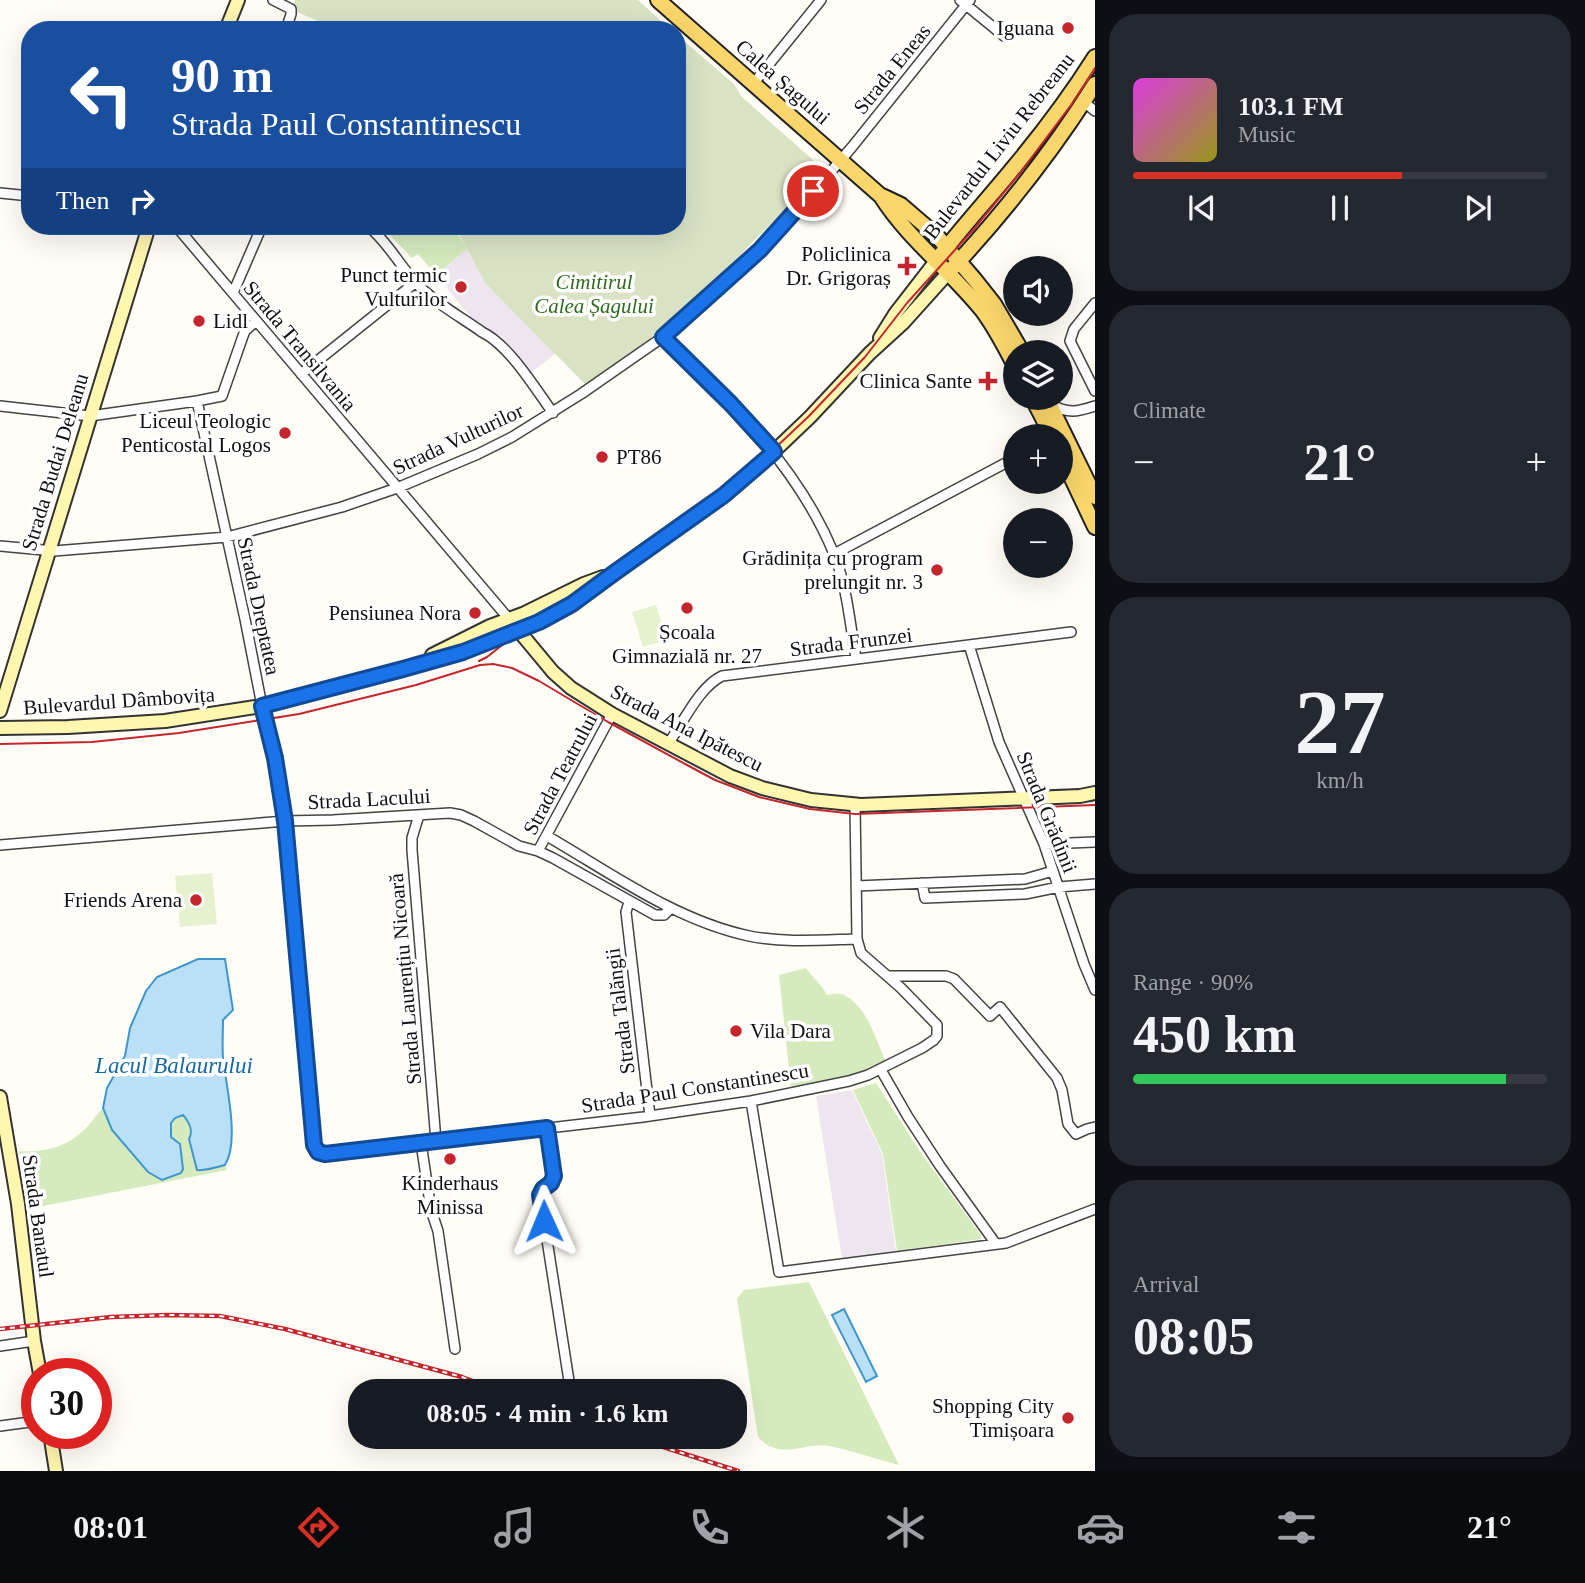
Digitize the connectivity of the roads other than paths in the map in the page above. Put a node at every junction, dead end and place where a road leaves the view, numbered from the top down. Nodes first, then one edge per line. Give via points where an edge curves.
1 (238, 0) edge
2 (273, 0) edge
3 (658, 0) edge
4 (821, 0) edge
5 (965, 2) edge
6 (230, 21) edge
7 (289, 21) edge
8 (682, 21) edge
9 (686, 25) edge
10 (1004, 36) dead end
11 (1095, 57) edge
12 (753, 84) junction
13 (1095, 84) edge
14 (1089, 106) edge
15 (840, 160) junction
16 (0, 192) edge
17 (21, 195) edge
18 (881, 196) junction
19 (146, 235) edge
20 (184, 235) edge
21 (258, 235) edge
22 (377, 235) edge
23 (946, 247) junction
24 (936, 261) junction
25 (959, 261) junction
26 (948, 273) junction
27 (416, 282) junction
28 (233, 293) junction
29 (1095, 303) edge
30 (256, 321) junction
31 (663, 337) junction
32 (1015, 340) edge
33 (1003, 346) edge
34 (870, 353) junction
35 (301, 374) junction
36 (1095, 391) edge
37 (197, 401) junction
38 (0, 406) edge
39 (1095, 406) edge
40 (1064, 410) edge
41 (1077, 412) junction
42 (552, 413) junction
43 (90, 416) junction
44 (1065, 424) edge
45 (774, 452) junction
46 (1003, 464) edge
47 (1073, 465) edge
48 (1073, 480) edge
49 (397, 488) junction
50 (1095, 498) edge
51 (1095, 527) edge
52 (227, 537) junction
53 (0, 547) edge
54 (48, 551) junction
55 (834, 554) junction
56 (614, 573) junction
57 (509, 619) junction
58 (518, 630) junction
59 (1071, 632) dead end
60 (969, 645) junction
61 (856, 658) junction
62 (403, 669) junction
63 (262, 706) junction
64 (0, 711) edge
65 (612, 713) junction
66 (0, 728) edge
67 (668, 744) junction
68 (1095, 793) edge
69 (1025, 799) junction
70 (855, 805) junction
71 (419, 815) junction
72 (285, 821) junction
73 (547, 836) junction
74 (1095, 842) edge
75 (1044, 844) junction
76 (0, 845) edge
77 (538, 851) junction
78 (1053, 871) junction
79 (922, 883) junction
80 (1095, 884) edge
81 (856, 886) junction
82 (1059, 887) junction
83 (629, 902) junction
84 (671, 908) junction
85 (857, 939) junction
86 (888, 976) junction
87 (1095, 990) edge
88 (881, 1070) junction
89 (0, 1097) edge
90 (751, 1101) junction
91 (647, 1116) junction
92 (1095, 1127) edge
93 (547, 1128) junction
94 (436, 1141) junction
95 (421, 1143) junction
96 (318, 1152) joint
97 (1095, 1209) edge
98 (996, 1244) junction
99 (34, 1341) junction
100 (0, 1346) edge
101 (455, 1349) dead end
102 (37, 1358) edge
103 (569, 1379) edge
104 (21, 1423) edge
105 (0, 1426) edge
106 (53, 1449) edge
107 (56, 1471) edge

1 - 6 main road
2 - 7 street via 291,9
3 - 8 main road, Calea Șagului
4 - 12 street
5 - 10 street
5 - 15 street, Strada Eneas
9 - 12 main road, Calea Șagului
11 - 23 main road, Bulevardul Liviu Rebreanu via 1041,133
12 - 15 main road, Calea Șagului
13 - 14 main road, Bulevardul Liviu Rebreanu
14 - 25 main road, Bulevardul Liviu Rebreanu
15 - 18 main road, Calea Șagului
15 - 31 street, Strada Vulturilor via 760,250
16 - 17 street
18 - 23 main road, Calea Șagului via 901,205
18 - 24 main road, Calea Șagului
19 - 43 main road, Strada Budai Deleanu
20 - 28 street, Strada Transilvania
21 - 28 street
22 - 27 street
23 - 24 main road, Bulevardul Liviu Rebreanu
23 - 25 main road, Calea Șagului
24 - 26 main road, Calea Șagului
24 - 34 main road, Bulevardul Dâmbovița
25 - 26 main road, Bulevardul Liviu Rebreanu
25 - 32 main road, Calea Șagului via 994,304
26 - 33 main road, Calea Șagului via 983,312
26 - 34 main road, Bulevardul Dâmbovița
27 - 35 street
27 - 42 street via 504,348
28 - 30 street, Strada Transilvania
29 - 36 street via 1070,341
30 - 35 street, Strada Transilvania
30 - 37 street via 245,331 222,396
31 - 42 street, Strada Vulturilor
31 - 45 street
34 - 45 main road, Bulevardul Dâmbovița
35 - 49 street, Strada Transilvania
37 - 43 street
37 - 52 street, Strada Dreptatea
38 - 43 street
39 - 41 street
40 - 41 street
41 - 44 street
42 - 49 street, Strada Vulturilor via 478,454
43 - 54 main road, Strada Budai Deleanu
45 - 55 street
45 - 56 main road, Bulevardul Dâmbovița via 724,495
46 - 55 street
47 - 50 main road
48 - 51 main road
49 - 52 street, Strada Vulturilor
49 - 57 street, Strada Ana Ipătescu
52 - 54 street, Strada Vulturilor
52 - 63 street, Strada Dreptatea
53 - 54 street, Strada Vulturilor
54 - 64 main road, Strada Budai Deleanu
55 - 61 street
56 - 57 main road, Bulevardul Dâmbovița
56 - 58 main road, Bulevardul Dâmbovița via 572,604
57 - 58 main road, Strada Ana Ipătescu
57 - 62 main road, Bulevardul Dâmbovița
58 - 62 main road, Bulevardul Dâmbovița
58 - 65 main road, Strada Ana Ipătescu via 571,688
59 - 60 street, Strada Frunzei
60 - 61 street, Strada Frunzei
60 - 69 street, Strada Grădinii via 999,742
61 - 67 street, Strada Frunzei via 713,680
62 - 63 main road, Bulevardul Dâmbovița
63 - 66 main road, Bulevardul Dâmbovița via 164,720
63 - 72 street, Strada Dreptatea
65 - 67 main road, Strada Ana Ipătescu
65 - 73 street, Strada Teatrului
67 - 70 main road, Strada Ana Ipătescu via 762,788
68 - 69 main road, Strada Ana Ipătescu
69 - 70 main road, Strada Ana Ipătescu
69 - 75 street, Strada Grădinii
70 - 81 street
71 - 72 street, Strada Lacului
71 - 77 street, Strada Lacului via 461,815 519,846
71 - 94 street, Strada Laurențiu Nicoară via 412,838 412,862
72 - 76 street, Strada Lacului
72 - 96 street, Strada Dreptatea
73 - 77 street, Strada Teatrului
73 - 84 street, Strada Lacului
74 - 75 street
75 - 78 street, Strada Grădinii
77 - 83 street, Strada Lacului
78 - 79 street via 1025,879
78 - 82 street, Strada Grădinii
79 - 81 street
79 - 82 street via 925,898 1025,894
80 - 82 street
81 - 85 street
82 - 87 street, Strada Grădinii
83 - 84 street, Strada Lacului via 660,916
83 - 91 street, Strada Talăngii via 626,912
84 - 85 street, Strada Lacului via 750,936
85 - 86 street via 862,953
86 - 88 street, Strada Paul Constantinescu via 934,1021 938,1032 929,1044
86 - 92 street via 946,976 990,1016 1000,1007 1057,1078 1068,1124 1076,1134
88 - 90 street, Strada Paul Constantinescu
88 - 98 street via 940,1166
89 - 99 main road, Strada Banatul
90 - 91 street, Strada Paul Constantinescu
90 - 98 street via 779,1272
91 - 93 street, Strada Paul Constantinescu
93 - 94 street, Strada Paul Constantinescu
93 - 103 street via 554,1176 540,1195
94 - 95 street, Strada Paul Constantinescu
95 - 96 street, Strada Paul Constantinescu
95 - 101 street
97 - 98 street
99 - 100 street
99 - 102 main road, Strada Banatul
104 - 105 street
106 - 107 main road

